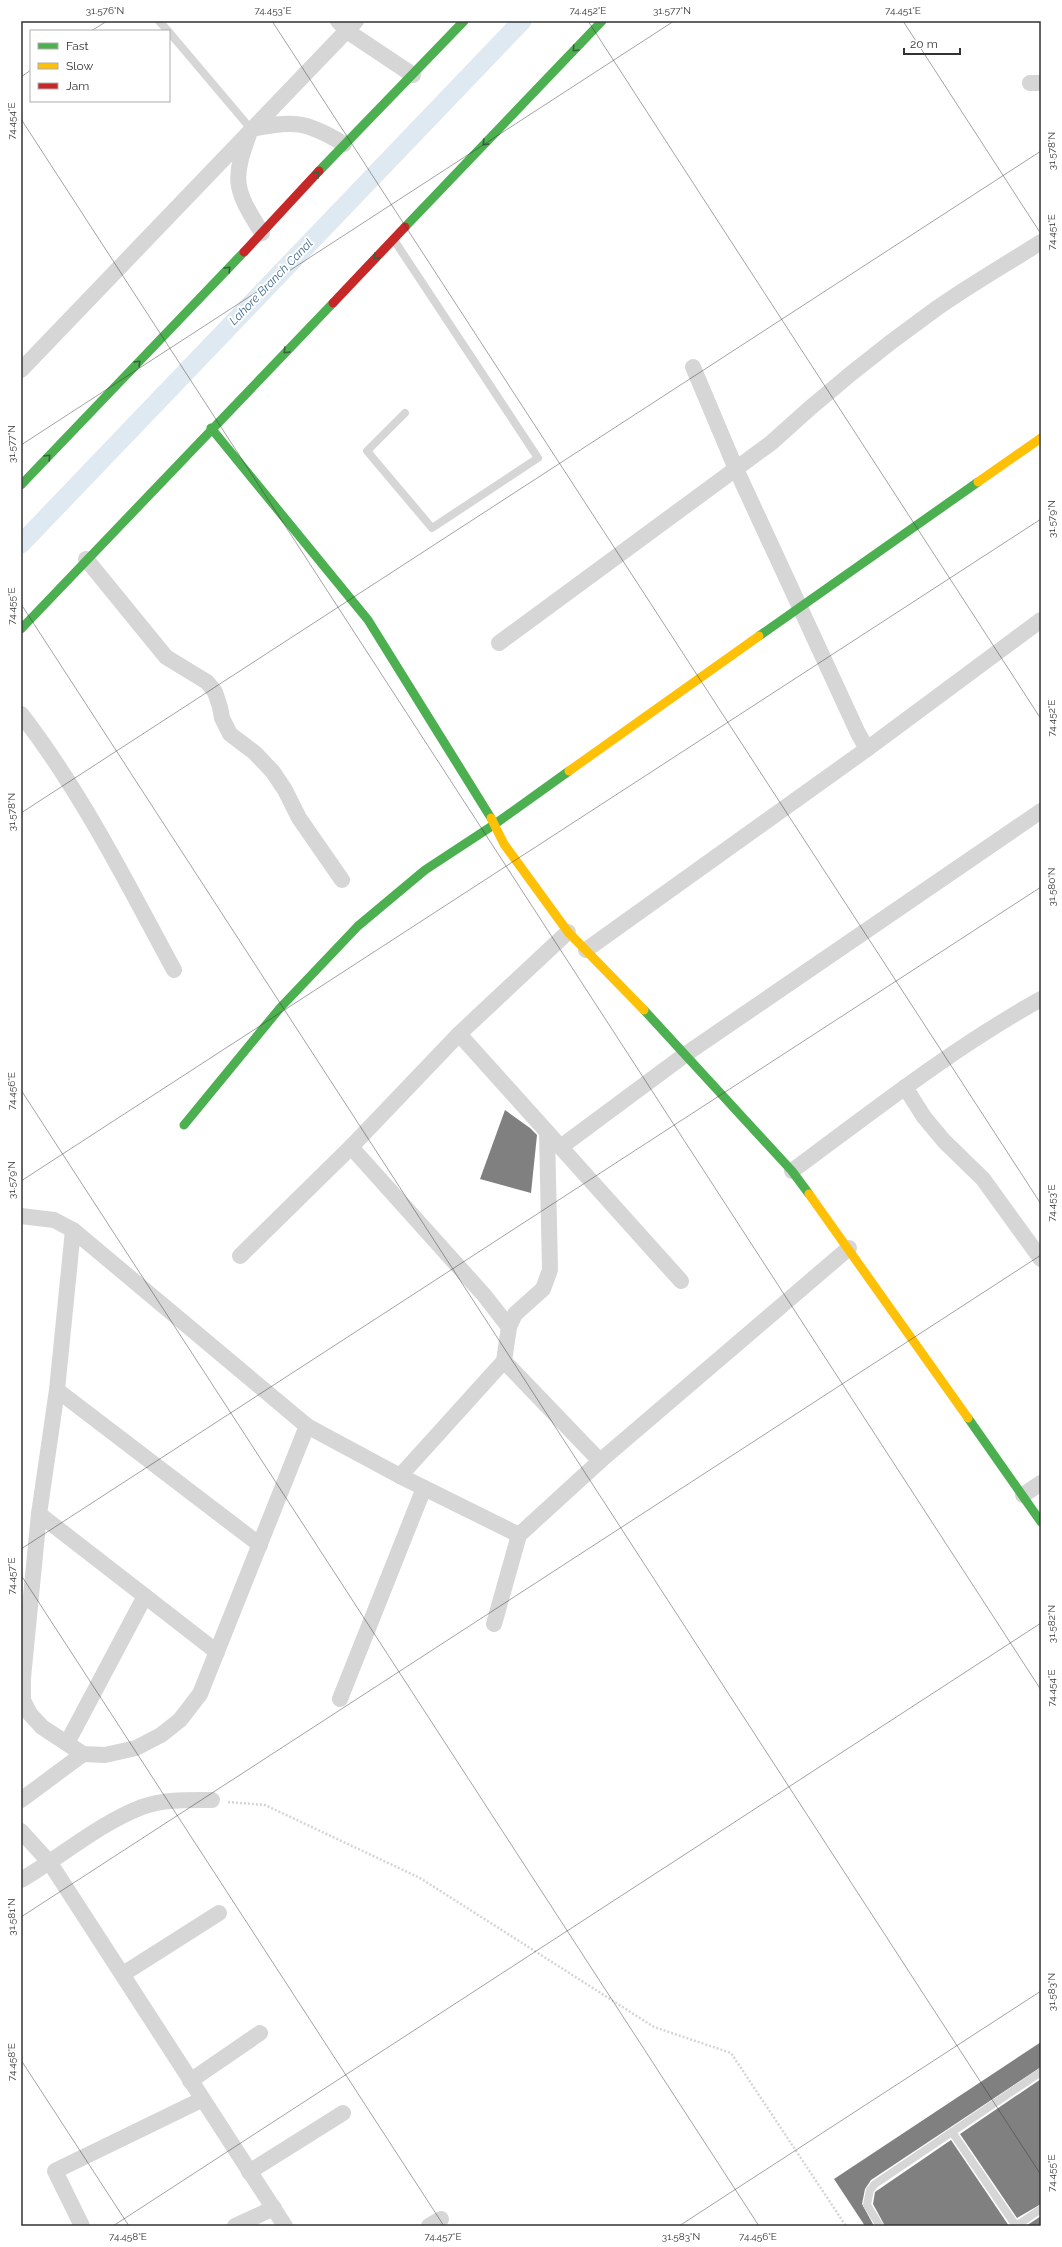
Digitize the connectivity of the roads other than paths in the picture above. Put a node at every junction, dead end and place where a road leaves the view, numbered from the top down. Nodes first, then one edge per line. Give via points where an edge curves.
1 (159, 21) edge
2 (464, 21) edge
3 (602, 21) edge
4 (347, 24) edge
5 (166, 30) edge
6 (170, 34) edge
7 (413, 74) junction
8 (251, 129) junction
9 (344, 144) junction
10 (262, 233) junction
11 (393, 239) junction
12 (1041, 242) edge
13 (693, 367) dead end
14 (21, 370) edge
15 (405, 413) dead end
16 (211, 428) junction
17 (1041, 438) edge
18 (736, 469) junction
19 (21, 485) edge
20 (86, 559) junction
21 (801, 606) junction
22 (1041, 620) edge
23 (21, 629) edge
24 (500, 643) dead end
25 (21, 714) edge
26 (867, 749) junction
27 (1041, 811) edge
28 (494, 824) junction
29 (342, 880) dead end
30 (568, 932) junction
31 (586, 950) junction
32 (174, 970) dead end
33 (1041, 999) edge
34 (459, 1034) junction
35 (686, 1054) junction
36 (905, 1087) junction
37 (184, 1125) dead end
38 (547, 1132) junction
39 (562, 1146) junction
40 (351, 1147) junction
41 (792, 1171) junction
42 (21, 1216) edge
43 (73, 1230) junction
44 (849, 1248) junction
45 (240, 1256) dead end
46 (1041, 1259) edge
47 (682, 1281) dead end
48 (509, 1327) junction
49 (504, 1361) junction
50 (57, 1390) junction
51 (307, 1426) junction
52 (600, 1461) junction
53 (400, 1476) junction
54 (1041, 1483) edge
55 (424, 1488) junction
56 (1023, 1495) junction
57 (39, 1514) junction
58 (1041, 1522) edge
59 (519, 1535) junction
60 (260, 1545) junction
61 (145, 1596) junction
62 (494, 1624) dead end
63 (217, 1652) junction
64 (340, 1699) dead end
65 (67, 1744) junction
66 (83, 1754) junction
67 (21, 1800) edge
68 (212, 1800) road end
69 (21, 1831) edge
70 (50, 1863) junction
71 (21, 1880) edge
72 (219, 1913) dead end
73 (123, 1974) junction
74 (260, 2033) dead end
75 (1041, 2072) edge
76 (190, 2081) junction
77 (201, 2100) junction
78 (343, 2113) dead end
79 (952, 2132) junction
80 (249, 2172) junction
81 (274, 2208) junction
82 (1041, 2209) edge
83 (82, 2226) edge
84 (235, 2226) edge
85 (285, 2226) edge
86 (880, 2226) edge
87 (1016, 2226) edge

1 - 5 lane
2 - 7 main road
3 -> 11 main road
4 - 7 street
4 - 8 street
6 - 8 lane
7 - 9 main road
8 - 9 street via 279,123 310,125
8 - 10 street via 242,154 238,184 243,202
8 - 14 street
10 -> 9 main road
19 -> 10 main road
11 - 15 lane via 538,458 432,528 367,451
11 -> 16 main road
12 - 18 street via 935,310 892,341
13 - 18 street
16 - 20 main road
16 - 28 main road via 368,620
17 - 21 main road
18 - 21 street
18 - 24 street
20 - 23 main road
20 - 29 street via 166,657 208,682 215,692 222,718 230,734 255,753 272,772 285,790 299,818
21 - 26 street
21 - 28 main road
22 - 26 street
25 - 32 street via 50,751 98,829
26 - 31 street
27 - 35 street
28 - 30 main road via 504,844
28 - 37 main road via 453,850 382,905 335,951 243,1051
30 - 31 main road
30 - 34 street
31 - 35 main road
33 - 36 street via 1022,1008
34 - 38 street
34 - 40 street
35 - 39 street
35 - 41 main road
36 - 41 street
36 - 46 street via 924,1117 983,1180
38 - 39 street
38 - 48 street via 549,1275 543,1289 515,1314
39 - 47 street
40 - 45 street
40 - 48 street
41 - 44 main road
42 - 43 street via 54,1220
43 - 50 street
43 - 51 street
44 - 52 street
44 - 56 main road
48 - 49 street
49 - 52 street
49 - 53 street
50 - 57 street
50 - 60 street
51 - 53 street
51 - 60 street
52 - 59 street
53 - 55 street
54 - 56 street
55 - 59 street
55 - 64 street
56 - 58 main road
57 - 61 street
57 - 65 street via 23,1700 30,1714 42,1727
59 - 62 street
60 - 63 street
61 - 63 street
61 - 65 street
63 - 66 street via 200,1694 180,1720 161,1735 120,1753
65 - 66 street
66 - 67 street
68 - 70 street via 176,1800 142,1806 96,1830
69 - 70 street
70 - 71 street
70 - 73 street
72 - 73 street
73 - 76 street
74 - 76 street
75 - 79 lane
76 - 77 street
77 - 80 street
77 - 83 street via 55,2171
78 - 80 street
79 - 86 lane via 875,2184 870,2190 867,2205
79 - 87 lane
80 - 81 street
81 - 84 street
81 - 85 street
82 - 87 lane

